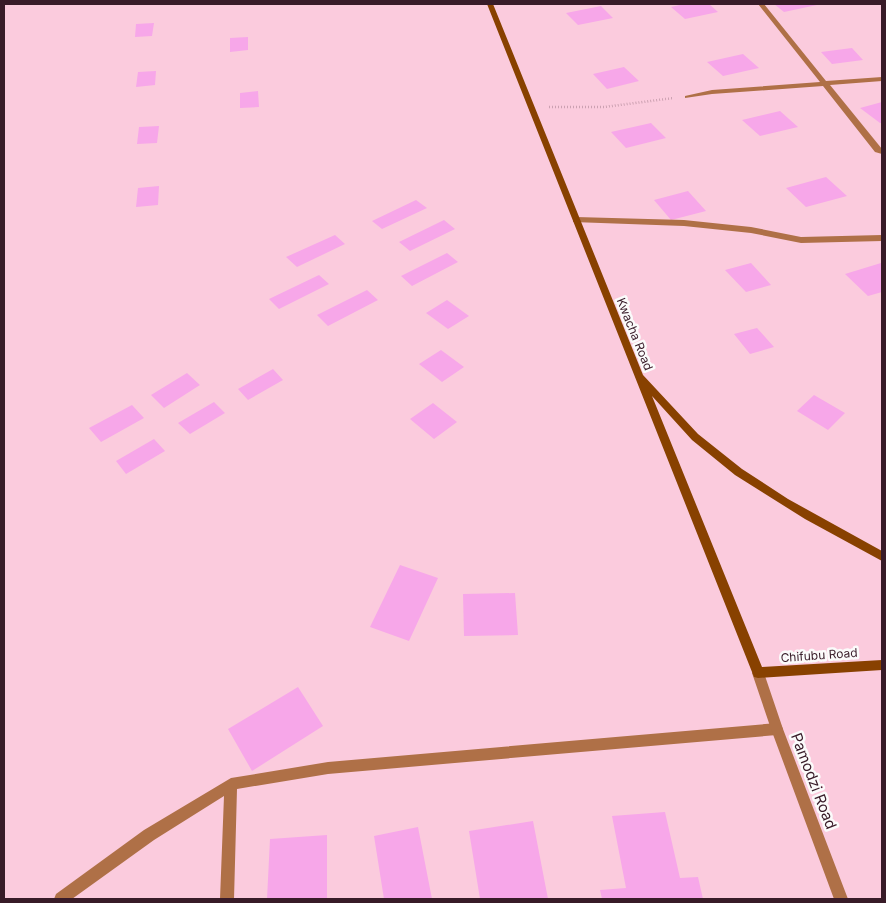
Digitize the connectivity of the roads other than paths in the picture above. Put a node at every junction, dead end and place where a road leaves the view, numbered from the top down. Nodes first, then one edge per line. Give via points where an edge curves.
1 (490, 4) edge
2 (760, 4) edge
3 (882, 79) edge
4 (826, 84) junction
5 (687, 97) road end
6 (881, 153) edge
7 (576, 220) junction
8 (882, 238) edge
9 (636, 374) junction
10 (882, 556) edge
11 (882, 665) edge
12 (758, 674) junction
13 (777, 729) junction
14 (232, 784) junction
15 (61, 899) edge
16 (227, 899) edge
17 (841, 899) edge

1 - 7 main road, Kwacha Road
2 - 4 street
3 - 4 street
4 - 5 street via 712,92
4 - 6 street
7 - 8 street via 684,223 750,230 801,240
7 - 9 main road, Kwacha Road
9 - 10 main road via 695,436 737,471 784,503
9 - 12 main road, Kwacha Road
11 - 12 main road, Chifubu Road
12 - 13 street, Pamodzi Road
13 - 14 street via 328,768
13 - 17 street, Pamodzi Road
14 - 15 street via 148,835
14 - 16 street

